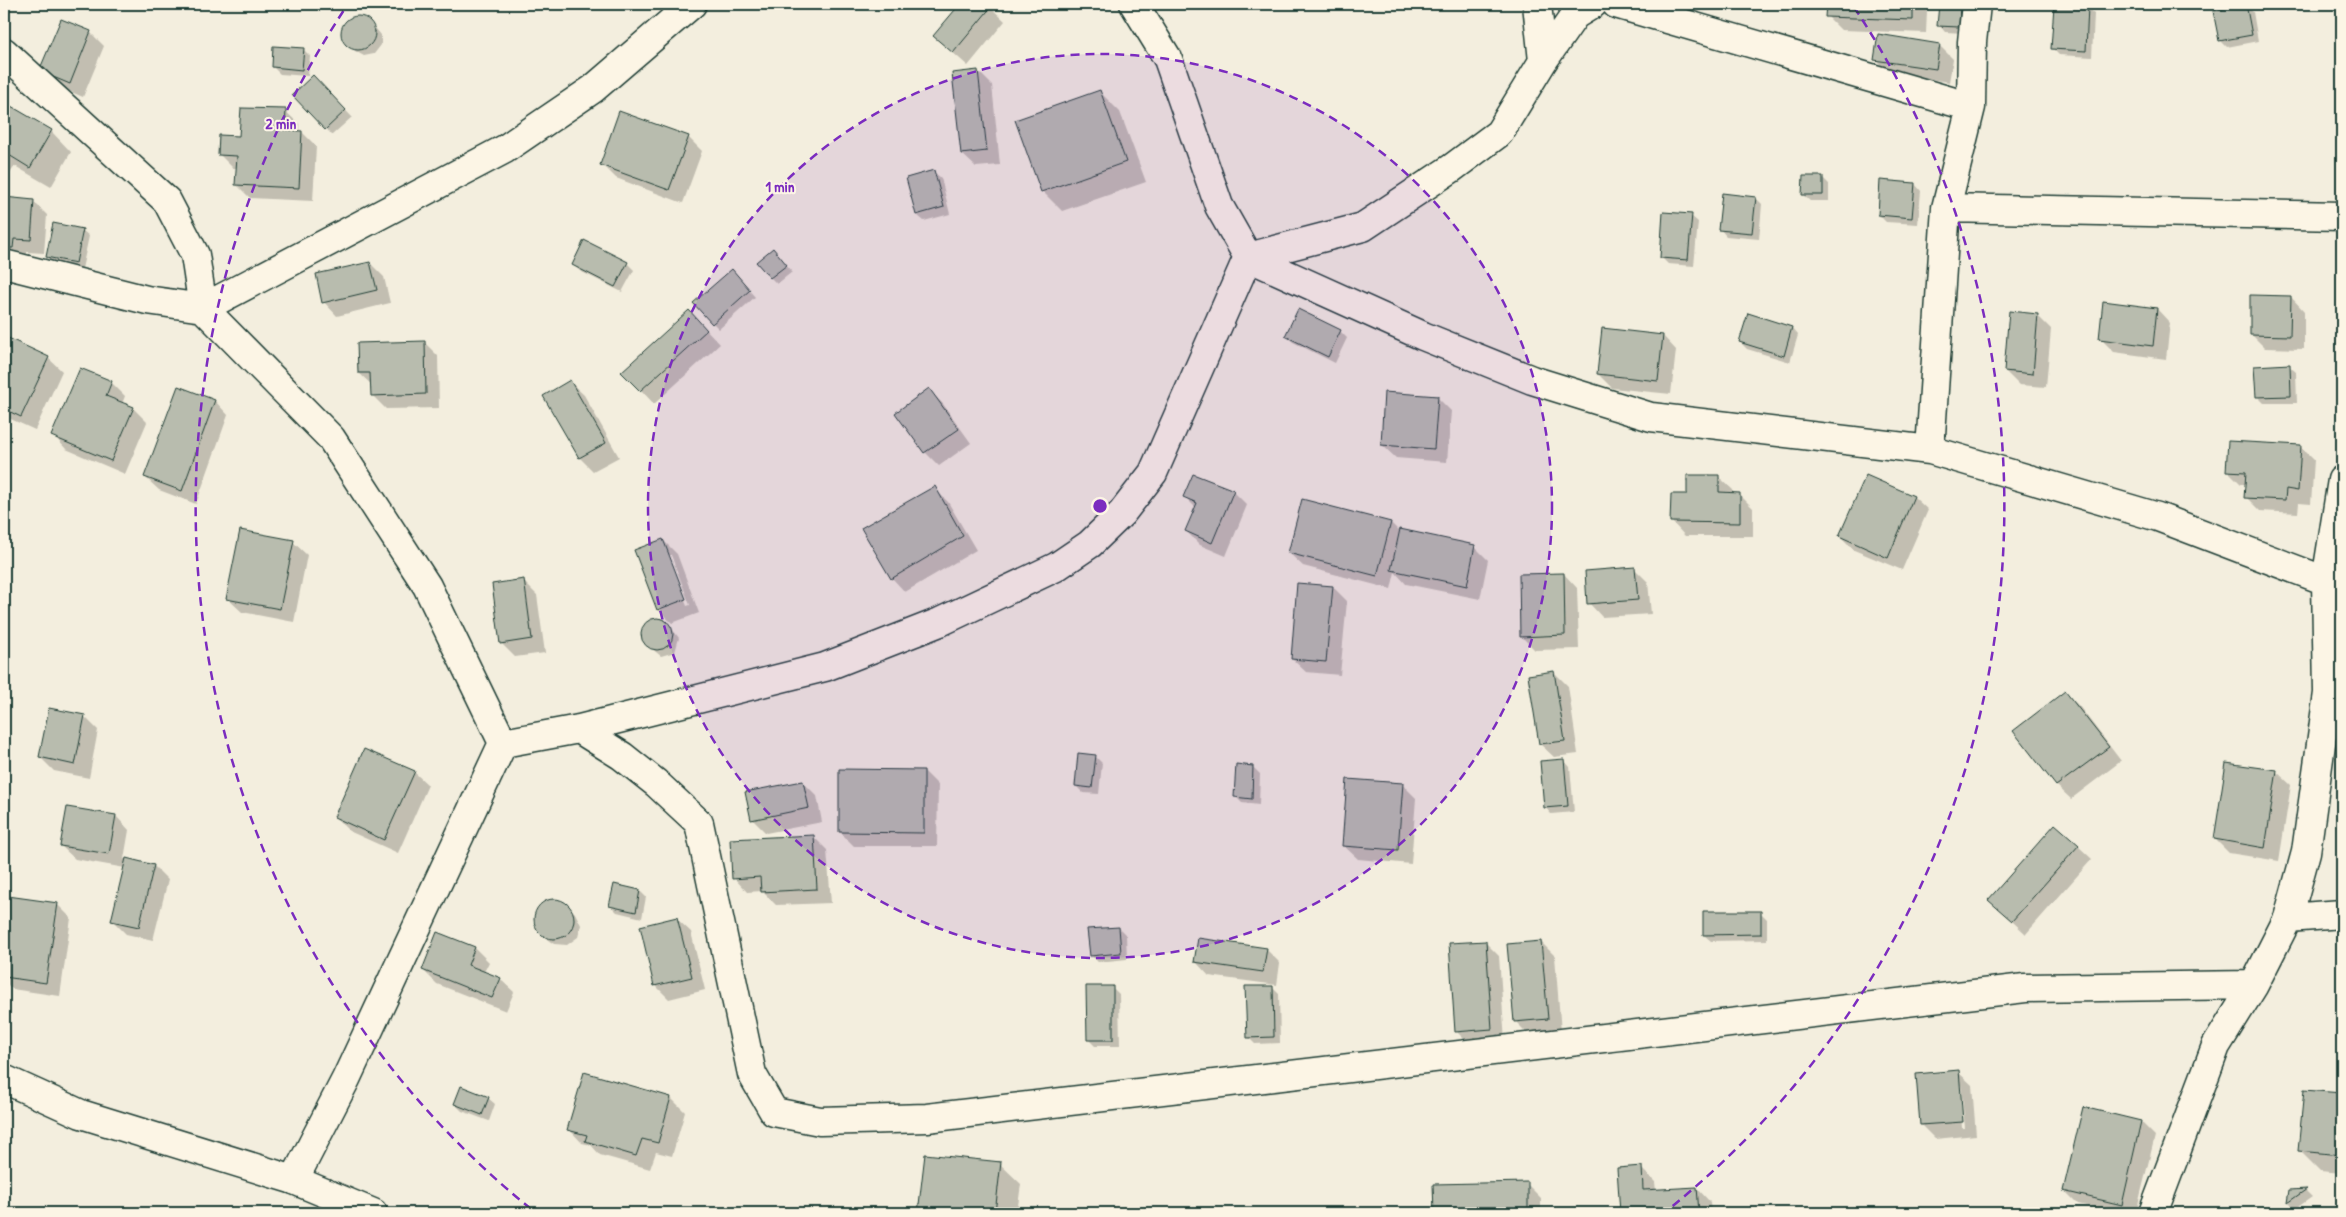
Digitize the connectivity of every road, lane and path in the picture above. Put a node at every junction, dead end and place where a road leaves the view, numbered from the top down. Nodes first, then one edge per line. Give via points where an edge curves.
1 (692, 4) edge
2 (1134, 4) edge
3 (1537, 4) edge
4 (1593, 4) edge
5 (1616, 4) edge
6 (1976, 4) edge
7 (4, 52) edge
8 (1542, 61) junction
9 (1971, 107) junction
10 (1946, 208) junction
11 (2342, 216) edge
12 (1248, 257) junction
13 (4, 264) edge
14 (203, 308) junction
15 (1930, 450) junction
16 (2342, 480) edge
17 (2326, 580) junction
18 (2335, 696) edge
19 (579, 729) junction
20 (503, 743) junction
21 (2342, 914) edge
22 (2288, 918) junction
23 (2254, 985) junction
24 (4, 1079) edge
25 (294, 1180) junction
26 (373, 1213) edge
27 (2153, 1213) edge

1 - 14 street via 593,88 505,149
2 - 12 street via 1168,58 1219,206
3 - 8 street
4 - 8 street via 1575,15
5 - 9 street
6 - 9 street
7 - 14 street via 167,201 195,255
8 - 12 street via 1499,133 1452,168 1363,227
9 - 10 street
10 - 11 street
10 - 15 street
12 - 15 street via 1423,336 1532,380 1651,417
12 - 19 street via 1153,473 1122,513 1090,544 1056,567 940,622 826,667
13 - 14 street via 147,300
14 - 20 street via 331,438 428,586
15 - 17 street via 2158,517
16 - 17 street
17 - 18 street
18 - 22 street via 2306,852
19 - 20 street
19 - 23 street via 622,756 699,823 752,1074 774,1112 820,1121 927,1118 2025,988
20 - 25 street via 346,1079
21 - 22 street
22 - 23 street
23 - 27 street via 2216,1046
24 - 25 street via 81,1114
25 - 26 street

